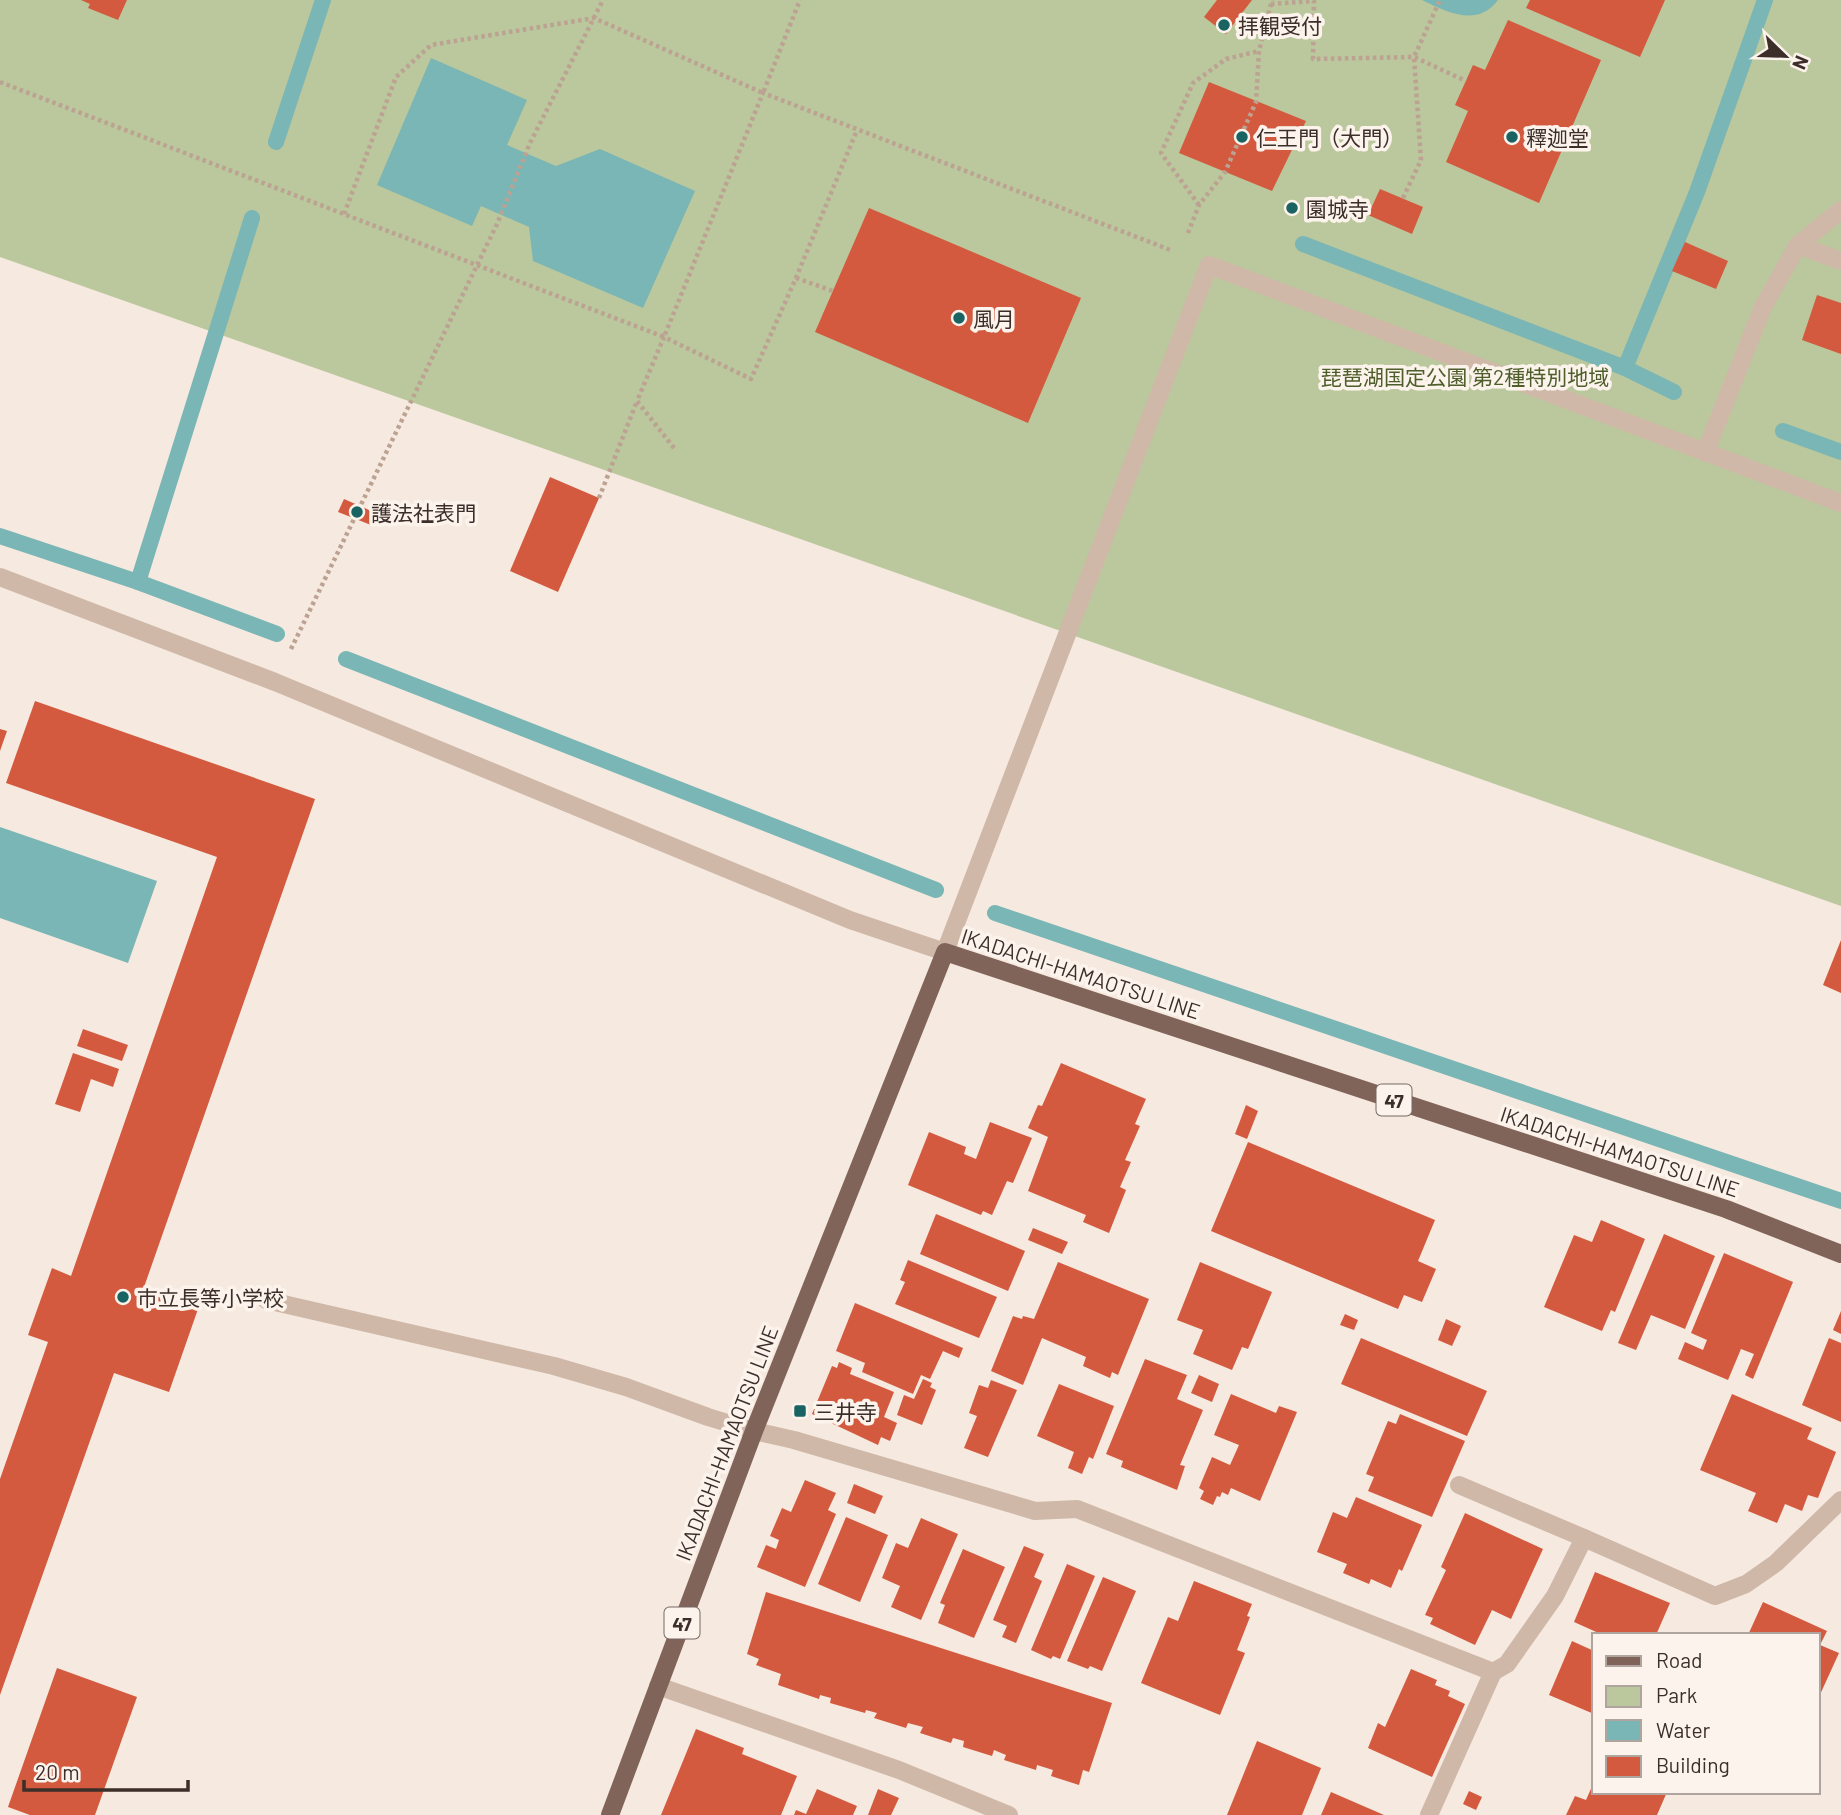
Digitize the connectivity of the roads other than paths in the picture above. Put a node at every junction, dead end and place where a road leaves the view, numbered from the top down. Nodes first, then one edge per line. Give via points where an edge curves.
1 (1841, 210) edge
2 (1798, 245) junction
3 (1841, 261) edge
4 (1705, 453) junction
5 (1841, 503) edge
6 (0, 577) edge
7 (945, 952) junction
8 (1841, 1254) edge
9 (266, 1300) dead end
10 (754, 1431) junction
11 (1459, 1485) dead end
12 (1841, 1500) edge
13 (1584, 1538) junction
14 (1493, 1672) junction
15 (658, 1686) junction
16 (610, 1815) edge
17 (1009, 1815) edge
18 (1429, 1815) edge

1 - 2 street
2 - 3 street
2 - 4 street via 1763,307
4 - 5 street
4 - 7 street via 1209,265
6 - 7 street via 275,682 850,920
7 - 8 main road, IKADACHI-HAMAOTSU LINE / 47 via 1726,1209
7 - 10 main road, IKADACHI-HAMAOTSU LINE / 47
9 - 10 street via 554,1366
10 - 14 street via 1035,1511 1077,1509
10 - 15 main road, IKADACHI-HAMAOTSU LINE / 47
11 - 13 street
12 - 13 street via 1776,1563 1746,1584 1715,1596
13 - 14 street via 1555,1596 1507,1664
14 - 18 street
15 - 16 main road, IKADACHI-HAMAOTSU LINE / 47
15 - 17 street via 899,1770

